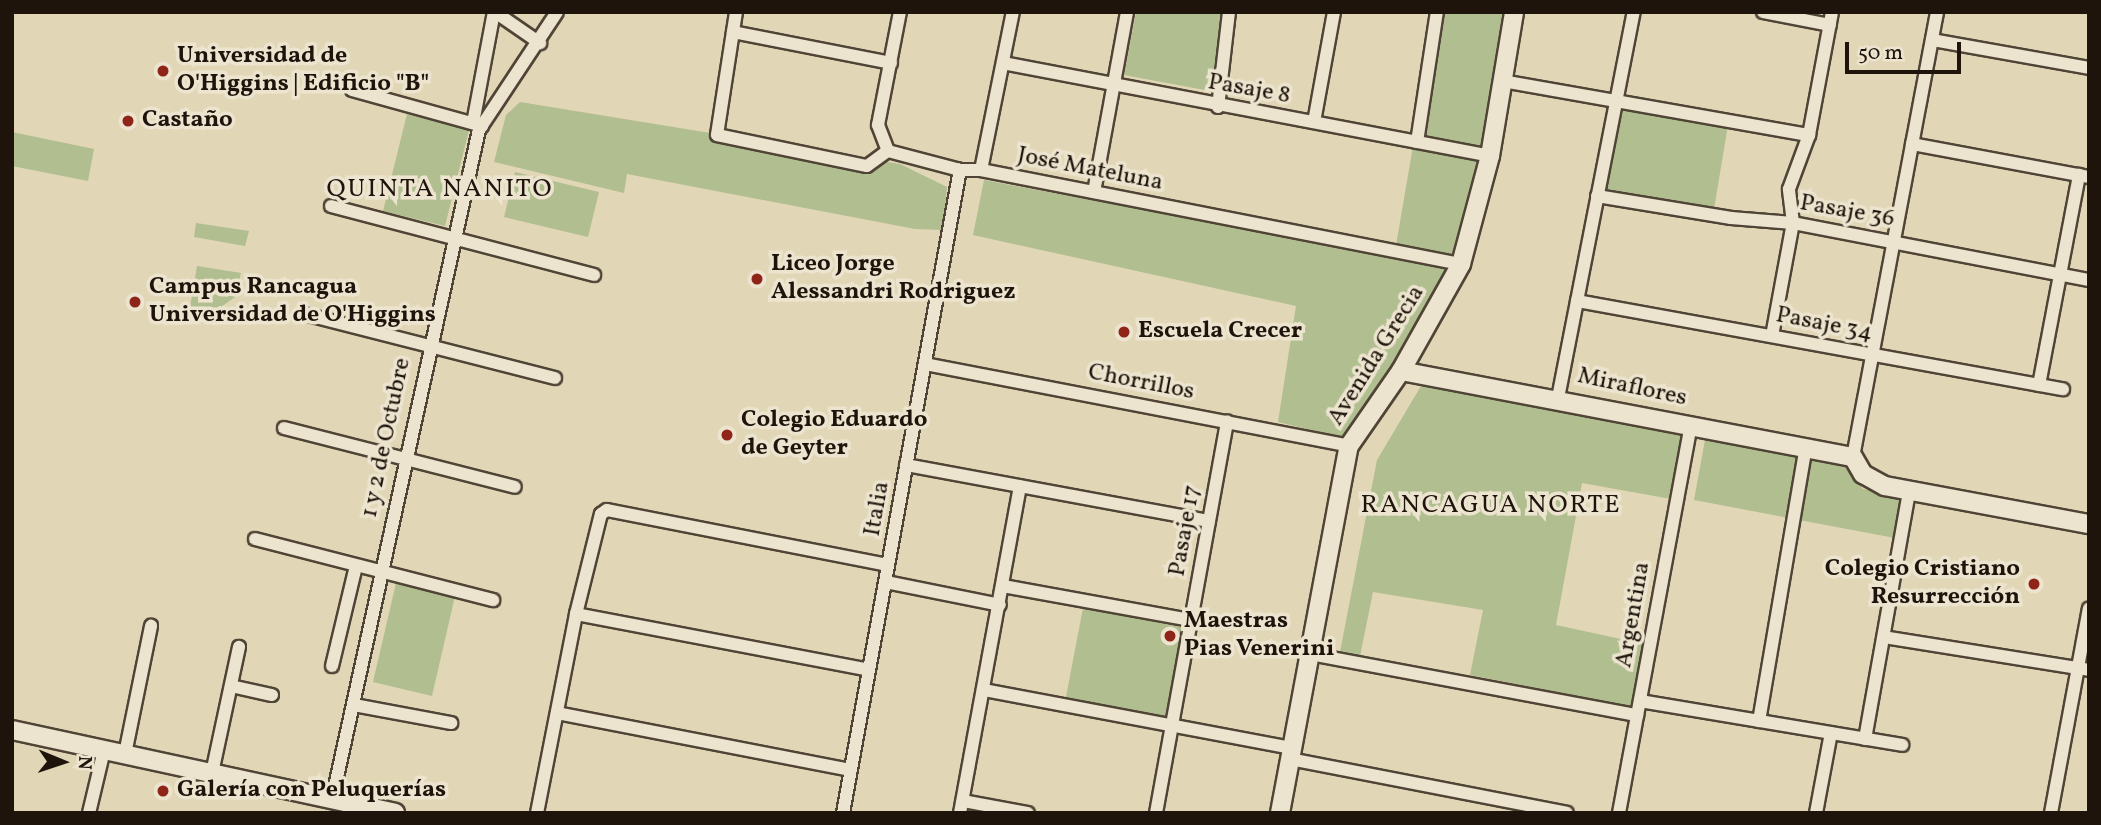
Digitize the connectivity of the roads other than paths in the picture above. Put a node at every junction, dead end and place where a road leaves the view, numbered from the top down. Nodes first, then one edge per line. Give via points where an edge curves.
1 (494, 12) edge
2 (557, 12) edge
3 (736, 12) edge
4 (900, 12) edge
5 (1013, 12) edge
6 (1127, 12) edge
7 (1230, 12) edge
8 (1334, 12) edge
9 (1437, 12) edge
10 (1514, 12) edge
11 (1634, 12) edge
12 (1763, 12) edge
13 (1937, 12) edge
14 (1831, 19) edge
15 (733, 32) junction
16 (1932, 40) junction
17 (540, 43) junction
18 (891, 63) junction
19 (1003, 63) junction
20 (2089, 68) edge
21 (1502, 81) junction
22 (1115, 86) junction
23 (352, 90) dead end
24 (1618, 99) junction
25 (1218, 107) junction
26 (1314, 122) junction
27 (477, 125) junction
28 (1810, 135) junction
29 (1417, 142) junction
30 (1912, 144) junction
31 (888, 151) junction
32 (1490, 156) junction
33 (960, 170) junction
34 (981, 170) junction
35 (2084, 176) edge
36 (1094, 192) junction
37 (1597, 196) junction
38 (331, 206) dead end
39 (1793, 223) junction
40 (455, 236) junction
41 (1894, 242) junction
42 (1461, 264) junction
43 (594, 275) dead end
44 (2060, 275) junction
45 (2089, 280) edge
46 (1577, 301) junction
47 (304, 314) dead end
48 (1772, 336) junction
49 (432, 347) junction
50 (1872, 356) junction
51 (925, 364) junction
52 (1401, 371) junction
53 (555, 378) dead end
54 (2039, 384) junction
55 (2063, 389) dead end
56 (1558, 398) junction
57 (1227, 421) junction
58 (1691, 425) junction
59 (284, 428) dead end
60 (1349, 446) junction
61 (1806, 447) junction
62 (1853, 457) junction
63 (407, 461) junction
64 (906, 465) junction
65 (1020, 486) junction
66 (515, 487) dead end
67 (1909, 491) junction
68 (1209, 521) junction
69 (2089, 524) edge
70 (255, 539) dead end
71 (356, 565) junction
72 (888, 565) junction
73 (383, 573) junction
74 (886, 582) junction
75 (1003, 586) junction
76 (493, 600) dead end
77 (1000, 604) junction
78 (2089, 608) edge
79 (576, 614) junction
80 (1191, 620) junction
81 (151, 625) dead end
82 (1884, 637) junction
83 (239, 647) dead end
84 (1310, 654) junction
85 (332, 666) dead end
86 (2083, 669) edge
87 (869, 670) junction
88 (231, 686) junction
89 (984, 690) junction
90 (272, 695) dead end
91 (354, 705) junction
92 (1638, 708) junction
93 (556, 713) junction
94 (1759, 721) junction
95 (451, 723) dead end
96 (1172, 725) junction
97 (12, 730) edge
98 (1831, 733) junction
99 (1864, 739) junction
100 (1902, 745) dead end
101 (104, 750) junction
102 (125, 754) junction
103 (1291, 754) junction
104 (851, 770) junction
105 (212, 773) junction
106 (331, 807) edge
107 (962, 807) edge
108 (1622, 812) edge
109 (89, 813) edge
110 (396, 813) edge
111 (537, 813) edge
112 (843, 813) edge
113 (1028, 813) edge
114 (1156, 813) edge
115 (1280, 813) edge
116 (1567, 813) edge
117 (1816, 813) edge
118 (2051, 813) edge

1 - 17 street
1 - 27 street
2 - 17 street, 1 y 2 de Octubre
3 - 15 street
4 - 18 street
5 - 19 street
6 - 22 street
7 - 25 street
8 - 26 street
9 - 29 street
10 - 21 street, Avenida Grecia
11 - 24 street
12 - 14 street
13 - 16 street
14 - 28 street
15 - 18 street
15 - 31 street via 718,135 867,166
16 - 20 street
16 - 30 street
17 - 27 street, 1 y 2 de Octubre
18 - 31 street via 878,125
19 - 22 street, Pasaje 8
19 - 34 street
21 - 24 street
21 - 32 street, Avenida Grecia
22 - 25 street, Pasaje 8
22 - 36 street
23 - 27 street
24 - 28 street
24 - 37 street
25 - 26 street, Pasaje 8
26 - 29 street, Pasaje 8
27 - 40 street, 1 y 2 de Octubre
28 - 39 street via 1789,189
29 - 32 street, Pasaje 8
30 - 35 street
30 - 41 street
31 - 33 street, José Mateluna
32 - 42 street, Avenida Grecia
33 - 34 street, José Mateluna
33 - 51 street, Italia
34 - 36 street, José Mateluna
35 - 44 street
36 - 42 street, José Mateluna
37 - 39 street, Pasaje 36 via 1731,218
37 - 46 street
38 - 40 street
39 - 41 street, Pasaje 36
39 - 48 street
40 - 43 street
40 - 49 street, 1 y 2 de Octubre
41 - 44 street, Pasaje 36
41 - 50 street
42 - 52 street, Avenida Grecia
44 - 45 street, Pasaje 36
44 - 54 street
46 - 48 street, Pasaje 34
46 - 56 street
47 - 49 street
48 - 50 street, Pasaje 34
49 - 53 street
49 - 63 street, 1 y 2 de Octubre
50 - 54 street, Pasaje 34
50 - 62 street
51 - 57 street, Chorrillos
51 - 64 street, Italia
52 - 56 street, Miraflores
52 - 60 street, Avenida Grecia
54 - 55 street, Pasaje 34
56 - 58 street, Miraflores
57 - 60 street, Chorrillos
57 - 68 street, Pasaje 17
58 - 61 street, Miraflores
58 - 92 street, Argentina
59 - 63 street
60 - 84 street, Avenida Grecia
61 - 62 street, Miraflores
61 - 94 street
62 - 67 street via 1869,480
63 - 66 street
63 - 73 street, 1 y 2 de Octubre
64 - 65 street
64 - 72 street, Italia
65 - 68 street
65 - 75 street
67 - 69 street
67 - 82 street
68 - 80 street, Pasaje 17
70 - 71 street
71 - 73 street
71 - 85 street
72 - 74 street, Italia
72 - 79 street via 607,510 601,514
73 - 76 street
73 - 91 street, 1 y 2 de Octubre
74 - 77 street
74 - 87 street, Italia
75 - 77 street
75 - 80 street
77 - 89 street
78 - 86 street
79 - 87 street
79 - 93 street
80 - 96 street, Pasaje 17
81 - 102 street
82 - 86 street
82 - 99 street
83 - 88 street
84 - 92 street
84 - 103 street, Avenida Grecia
86 - 118 street
87 - 104 street, Italia
88 - 90 street
88 - 105 street
89 - 96 street
89 - 107 street
91 - 95 street
91 - 106 street, 1 y 2 de Octubre
92 - 94 street
92 - 108 street, Argentina
93 - 104 street
93 - 111 street
94 - 98 street
96 - 103 street
96 - 114 street, Pasaje 17
97 - 101 street
98 - 99 street
98 - 117 street
99 - 100 street
101 - 102 street
101 - 109 street
102 - 105 street
103 - 115 street, Avenida Grecia
103 - 116 street
104 - 112 street, Italia
105 - 106 street
106 - 110 street
107 - 113 street

